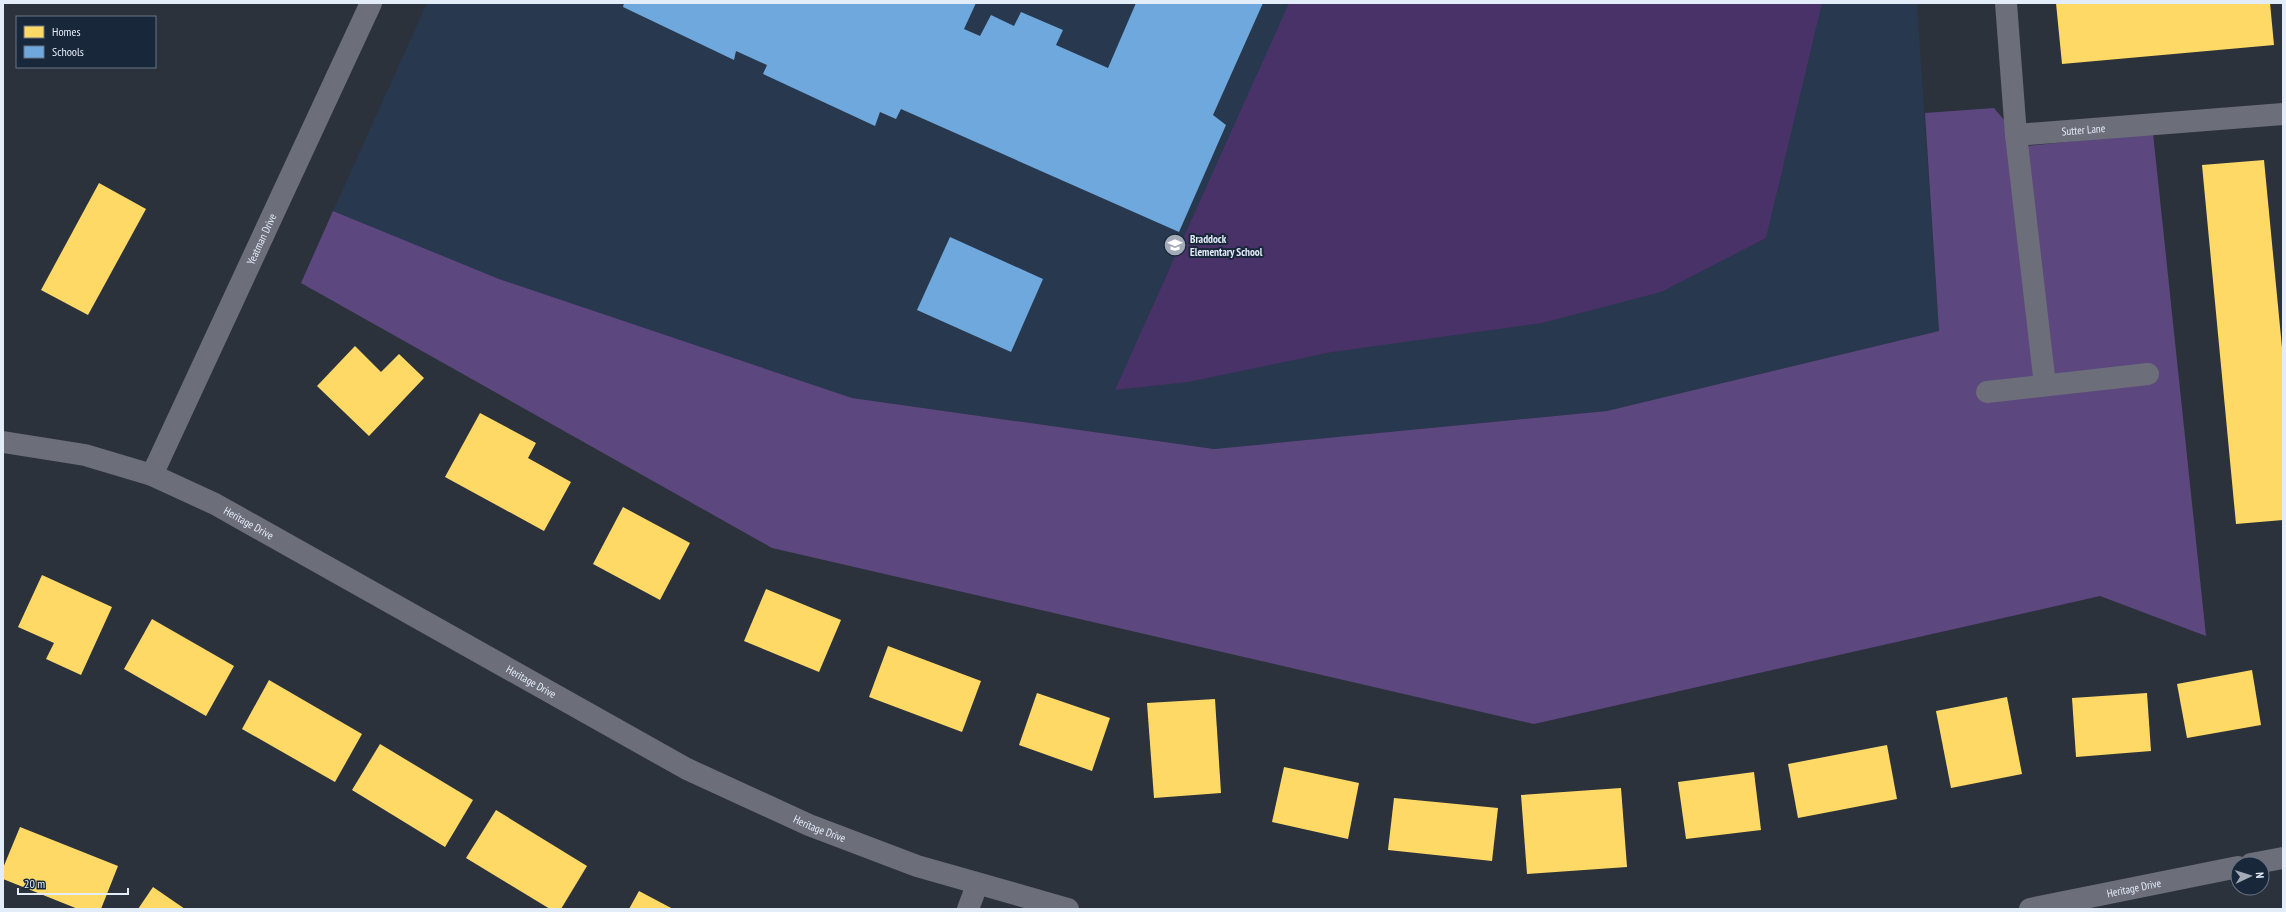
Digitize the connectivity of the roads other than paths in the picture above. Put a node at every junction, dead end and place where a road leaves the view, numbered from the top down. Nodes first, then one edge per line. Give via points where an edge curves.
1 (371, 3) edge
2 (2006, 3) edge
3 (2283, 114) edge
4 (2016, 135) junction
5 (2148, 374) dead end
6 (2045, 385) junction
7 (1987, 392) dead end
8 (3, 442) edge
9 (152, 475) junction
10 (2283, 858) edge
11 (2270, 860) edge
12 (2230, 869) edge
13 (976, 885) junction
14 (2038, 908) edge
15 (968, 909) edge
16 (1068, 909) edge

1 - 9 street, Yeatman Drive
2 - 4 street
3 - 4 street, Sutter Lane
4 - 6 street
5 - 6 street
6 - 7 street
8 - 9 street, Heritage Drive via 85,455
9 - 13 street, Heritage Drive via 215,504 687,769 809,825 917,866
10 - 11 street
12 - 14 street, Heritage Drive
13 - 15 street
13 - 16 street, Heritage Drive

